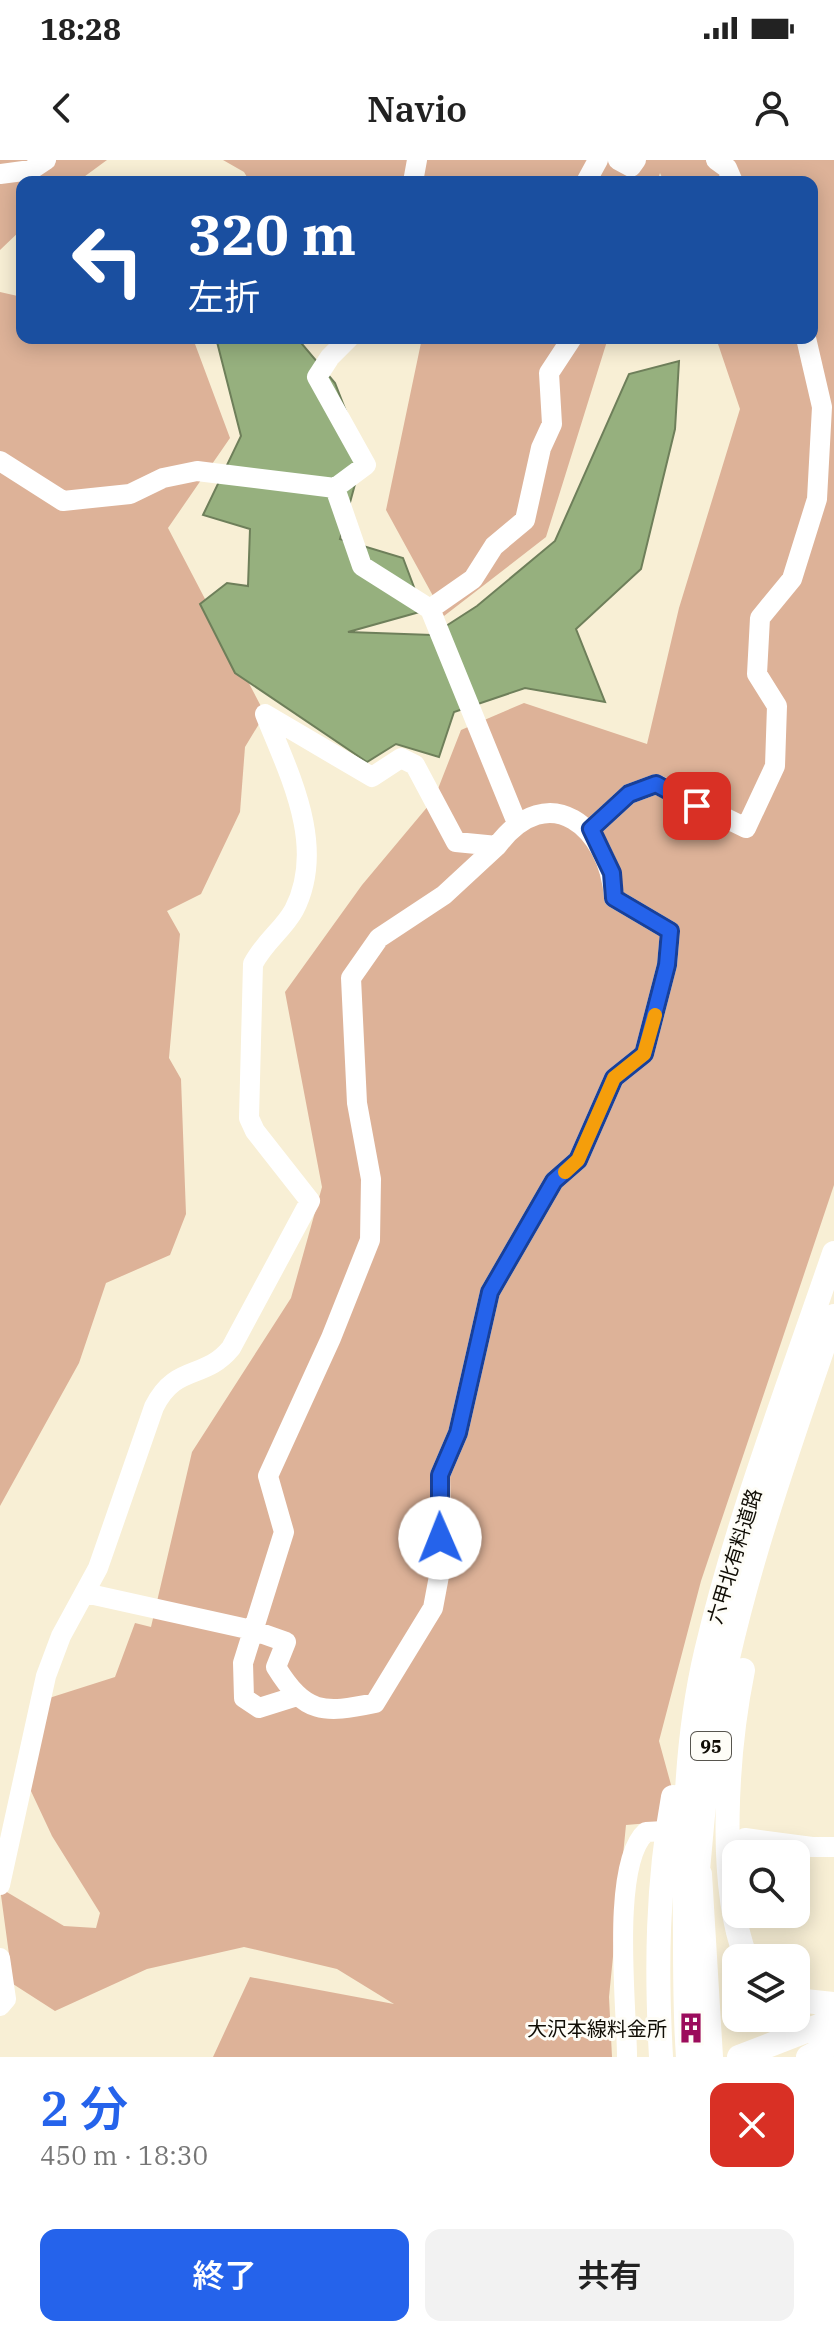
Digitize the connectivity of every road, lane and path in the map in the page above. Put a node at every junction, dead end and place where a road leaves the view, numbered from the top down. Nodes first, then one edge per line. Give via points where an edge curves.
1 (46, 160) edge
2 (618, 160) edge
3 (636, 160) edge
4 (716, 160) edge
5 (0, 174) edge
6 (730, 176) edge
7 (344, 344) edge
8 (568, 344) edge
9 (807, 344) edge
10 (0, 461) edge
11 (335, 488) junction
12 (430, 609) junction
13 (517, 823) junction
14 (591, 829) junction
15 (497, 846) junction
16 (834, 1253) edge
17 (834, 1316) edge
18 (790, 1445) junction
19 (85, 1593) junction
20 (252, 1630) junction
21 (294, 1697) junction
22 (693, 1723) junction
23 (665, 1831) dead end
24 (745, 1838) dead end
25 (834, 1847) edge
26 (691, 1867) junction
27 (0, 1885) edge
28 (741, 1944) edge
29 (0, 1958) edge
30 (810, 2001) edge
31 (834, 2004) edge
32 (0, 2006) edge
33 (834, 2020) edge
34 (834, 2033) edge
35 (834, 2043) edge
36 (627, 2057) edge
37 (661, 2057) edge
38 (678, 2057) edge
39 (688, 2057) edge
40 (699, 2057) edge
41 (711, 2057) edge
42 (739, 2057) edge
43 (773, 2057) edge
44 (808, 2057) edge

1 - 5 street via 31,170
2 - 3 street via 631,167
4 - 6 street
7 - 11 street via 317,377 366,465
8 - 12 street via 549,373 552,424 541,448 525,520 494,546 473,579
9 - 14 street via 822,407 817,499 792,579 760,618 757,674 777,706 775,766 767,788 746,828 656,784 629,794
10 - 11 street via 63,501 130,494 163,478 197,471
11 - 12 street via 362,566
12 - 13 street
13 - 14 street via 559,814
13 - 15 street
14 - 21 street via 612,873 614,898 670,931 667,965 644,1054 614,1078 578,1160 554,1181 490,1292 458,1433 440,1475 442,1560 433,1608 375,1703 334,1712
15 - 19 street via 456,842 415,765 401,758 372,777 265,714 301,803 307,867 293,913 264,943 253,964 249,1118 310,1201 231,1348 219,1362 176,1377 164,1387
15 - 20 street via 444,895 379,938 351,978 357,1103 371,1179 370,1240 268,1476 284,1532
16 - 22 main road, 六甲北有料道路 / 95 via 725,1577
17 - 18 main road, 六甲北有料道路 / 95
18 - 26 main road, 六甲北有料道路 / 95 via 725,1673
18 - 28 main road via 737,1696 730,1894
19 - 20 street
19 - 27 street via 46,1676
20 - 21 street via 286,1642 276,1667
20 - 21 street via 243,1663 244,1698 259,1708
22 - 26 main road, 六甲北有料道路 / 95
22 - 37 main road via 678,1770 661,1881
23 - 36 street via 646,1832 636,1841 628,1883 621,1964
24 - 25 street
26 - 38 main road, 六甲北有料道路 / 95 via 673,1984
26 - 39 main road, 六甲北有料道路 / 95
26 - 40 main road, 六甲北有料道路 / 95
26 - 41 main road, 六甲北有料道路 / 95
29 - 32 street via 6,1999
30 - 31 main road
33 - 42 main road
34 - 43 main road
35 - 44 main road

